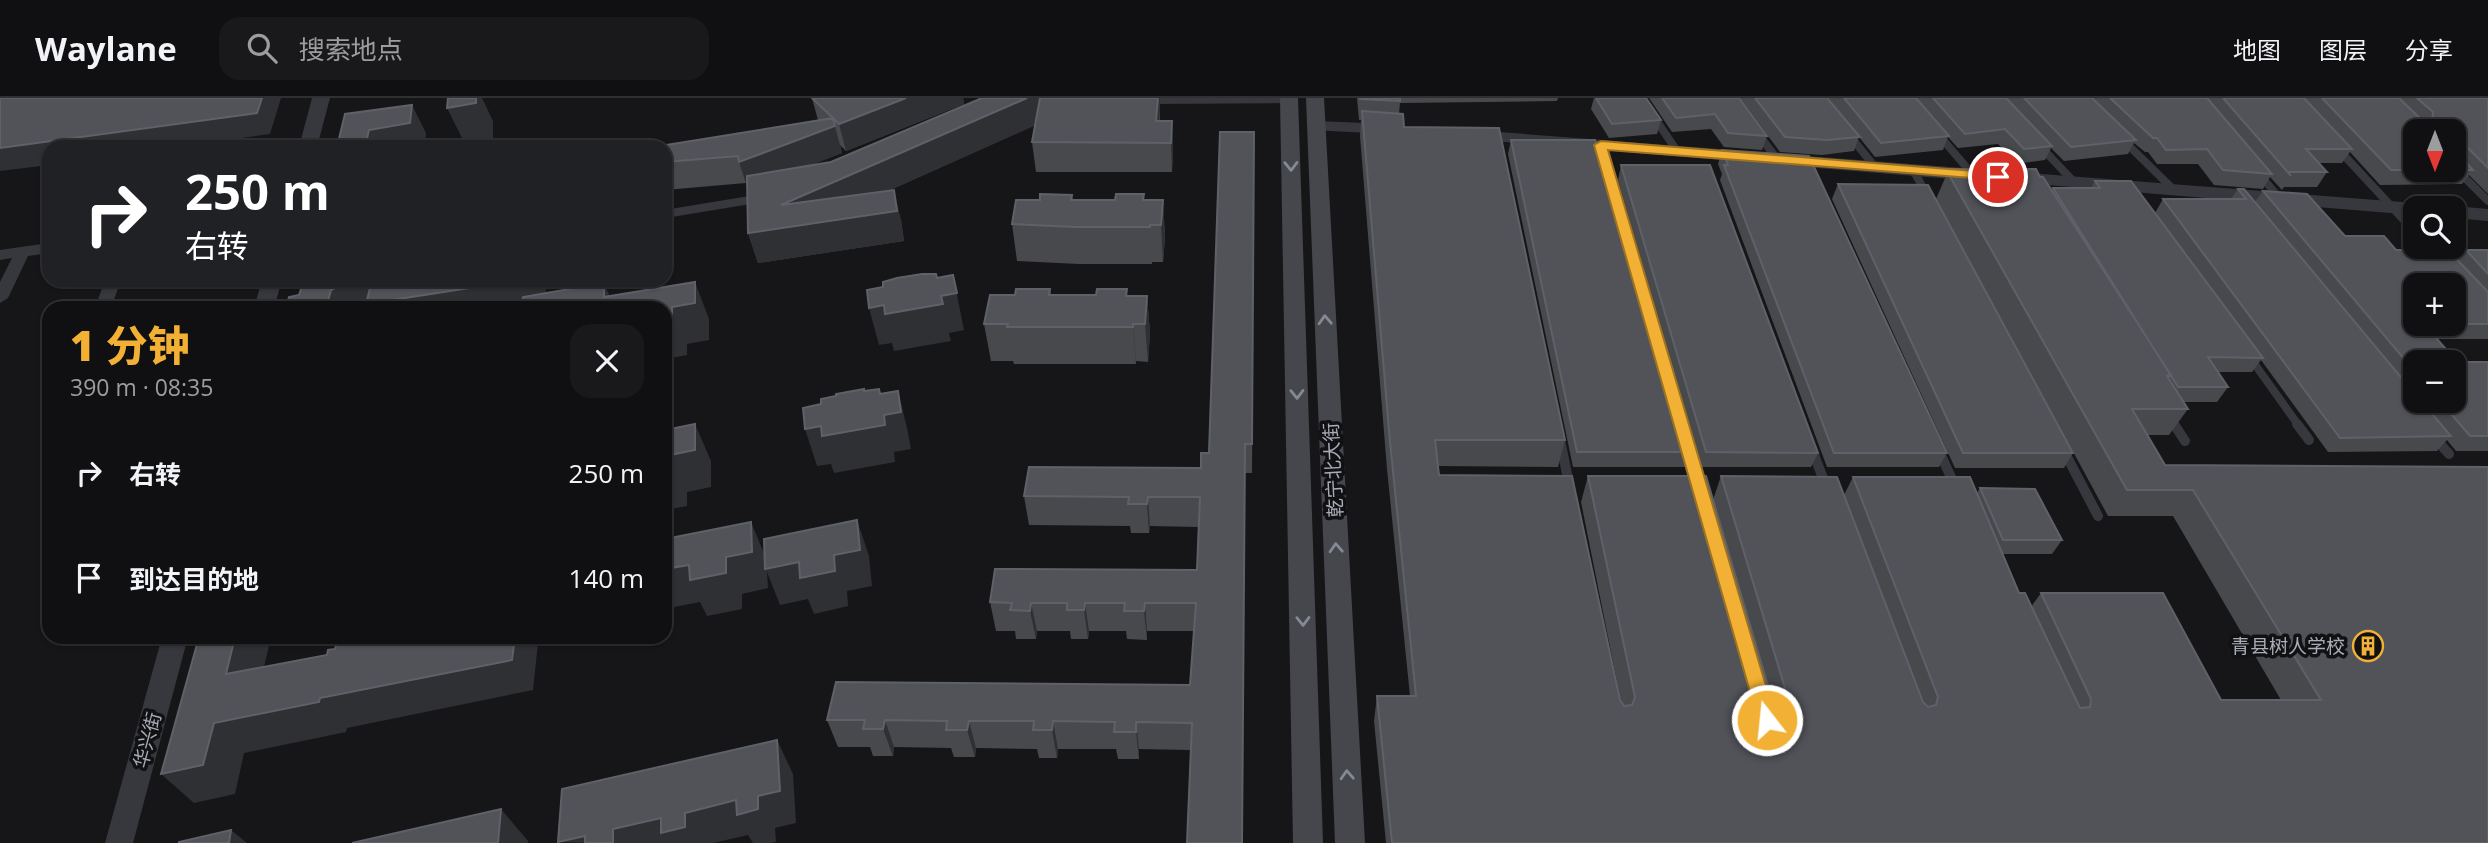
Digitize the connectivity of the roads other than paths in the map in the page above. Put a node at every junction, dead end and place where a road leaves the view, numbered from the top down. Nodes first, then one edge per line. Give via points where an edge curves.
1 (321, 98) edge
2 (1290, 98) edge
3 (1315, 98) edge
4 (1641, 98) edge
5 (1136, 100) edge
6 (1316, 126) junction
7 (1931, 127) edge
8 (1843, 128) edge
9 (1754, 129) edge
10 (1411, 131) edge
11 (1461, 134) edge
12 (2117, 135) edge
13 (2031, 136) edge
14 (310, 140) edge
15 (1601, 145) junction
16 (2337, 148) edge
17 (1677, 151) junction
18 (1777, 159) junction
19 (1875, 167) junction
20 (2255, 169) edge
21 (1913, 170) junction
22 (1973, 175) junction
23 (2466, 179) edge
24 (2075, 183) junction
25 (1612, 186) edge
26 (2174, 190) junction
27 (767, 197) edge
28 (2280, 199) junction
29 (2488, 201) edge
30 (1933, 206) edge
31 (2393, 208) junction
32 (2403, 208) edge
33 (672, 213) edge
34 (2466, 213) edge
35 (2488, 215) edge
36 (2403, 219) edge
37 (42, 249) edge
38 (22, 252) junction
39 (0, 255) edge
40 (0, 298) edge
41 (2246, 352) edge
42 (2164, 407) edge
43 (1557, 423) edge
44 (1682, 426) edge
45 (2431, 433) edge
46 (1933, 438) edge
47 (1808, 439) edge
48 (2309, 440) dead end
49 (2185, 442) dead end
50 (2060, 444) edge
51 (2449, 454) dead end
52 (1828, 491) edge
53 (1701, 493) edge
54 (1962, 500) edge
55 (1573, 505) edge
56 (2098, 516) dead end
57 (173, 644) edge
58 (119, 843) edge
59 (1308, 843) edge
60 (1350, 843) edge

1 - 14 street
2 - 5 lane
2 -> 59 main road, 乾宁北大街
3 - 6 main road, 乾宁北大街
4 - 17 lane
6 - 10 street
60 -> 6 main road, 乾宁北大街
7 - 22 lane
8 - 19 lane
9 - 18 lane
11 - 15 street via 1499,144
12 - 26 lane
13 - 24 lane
15 - 17 street
15 - 25 lane
16 - 31 lane
17 - 18 street via 1705,160
18 - 19 street via 1811,168
19 - 21 street
20 - 28 lane
21 - 22 street
21 - 30 lane
22 - 24 street via 2027,184
23 - 29 lane
24 - 26 street via 2131,192
26 - 28 street via 2241,201
27 - 33 lane
28 - 31 street
31 - 32 street
31 - 36 lane
34 - 35 street
37 - 38 street
38 - 39 street
38 - 40 street
41 - 48 lane
42 - 49 lane
43 - 55 lane
44 - 53 lane
45 - 51 lane
46 - 54 lane
47 - 52 lane
50 - 56 lane
57 - 58 street, 华兴街

